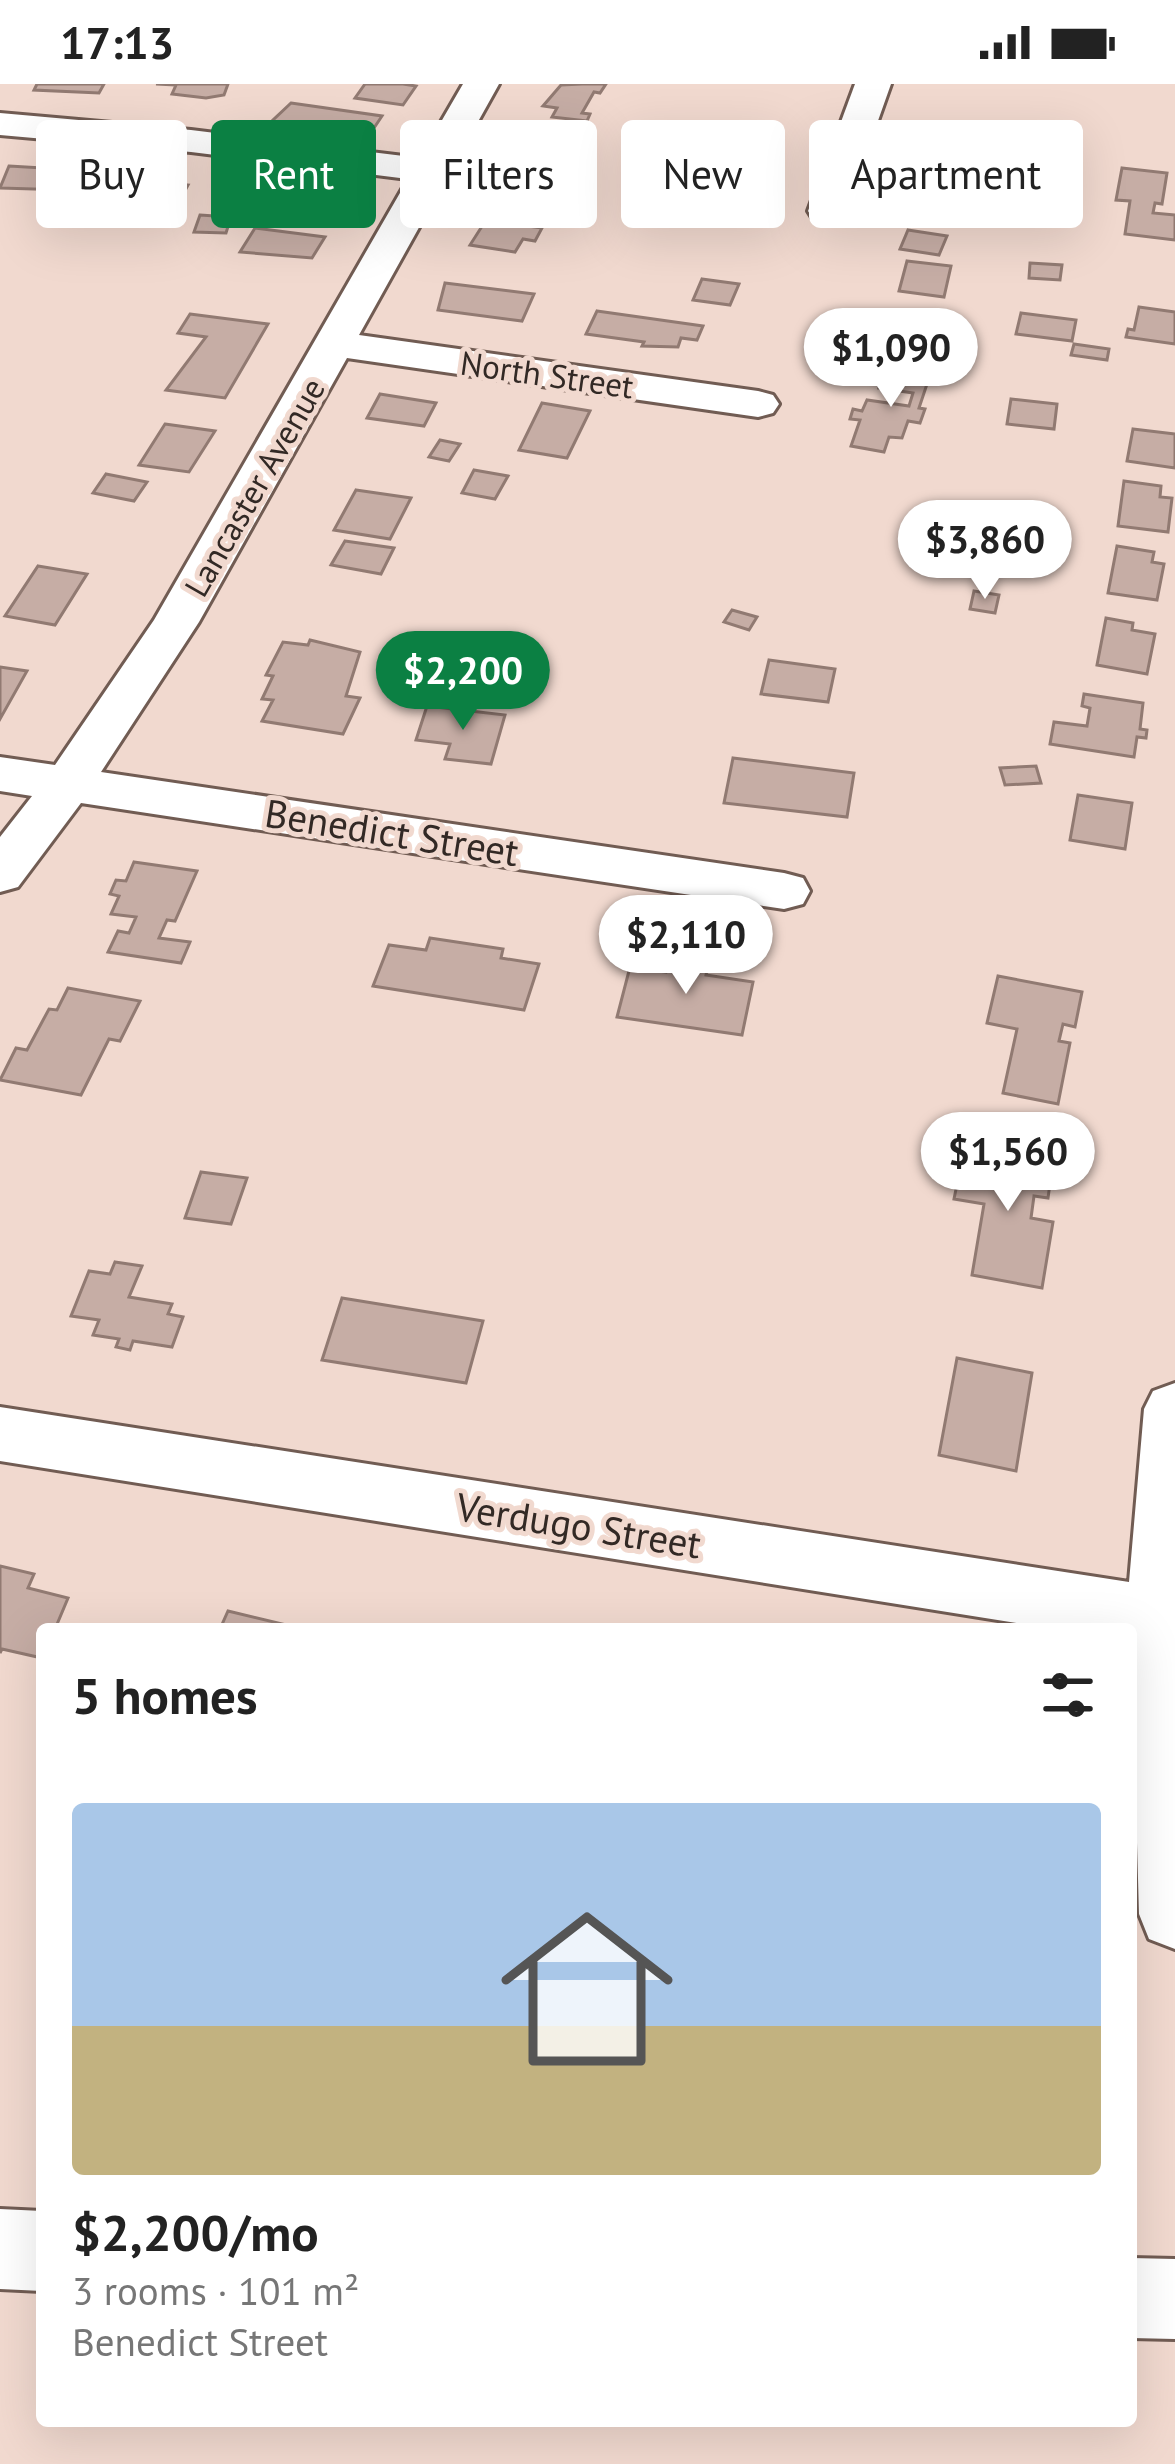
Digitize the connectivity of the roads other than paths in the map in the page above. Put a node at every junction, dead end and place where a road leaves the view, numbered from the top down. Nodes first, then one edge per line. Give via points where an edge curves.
1 (482, 84) edge
2 (873, 84) edge
3 (461, 120) edge
4 (860, 120) edge
5 (0, 124) edge
6 (400, 167) edge
7 (400, 228) edge
8 (337, 344) junction
9 (758, 404) dead end
10 (0, 774) edge
11 (68, 784) junction
12 (0, 874) edge
13 (784, 891) dead end
14 (1175, 1409) edge
15 (0, 1434) edge
16 (1159, 1616) junction
17 (1175, 1914) edge
18 (0, 2249) edge
19 (36, 2251) edge
20 (1137, 2298) edge
21 (1175, 2300) edge

1 - 3 street, Lancaster Avenue
2 - 4 street
5 - 6 street
7 - 8 street, Lancaster Avenue
8 - 9 street, North Street
8 - 11 street, Lancaster Avenue via 176,622
10 - 11 street, Benedict Street
11 - 12 street, Lancaster Avenue
11 - 13 street, Benedict Street
14 - 16 street
15 - 16 street, Verdugo Street
16 - 17 street
18 - 19 street
20 - 21 street

